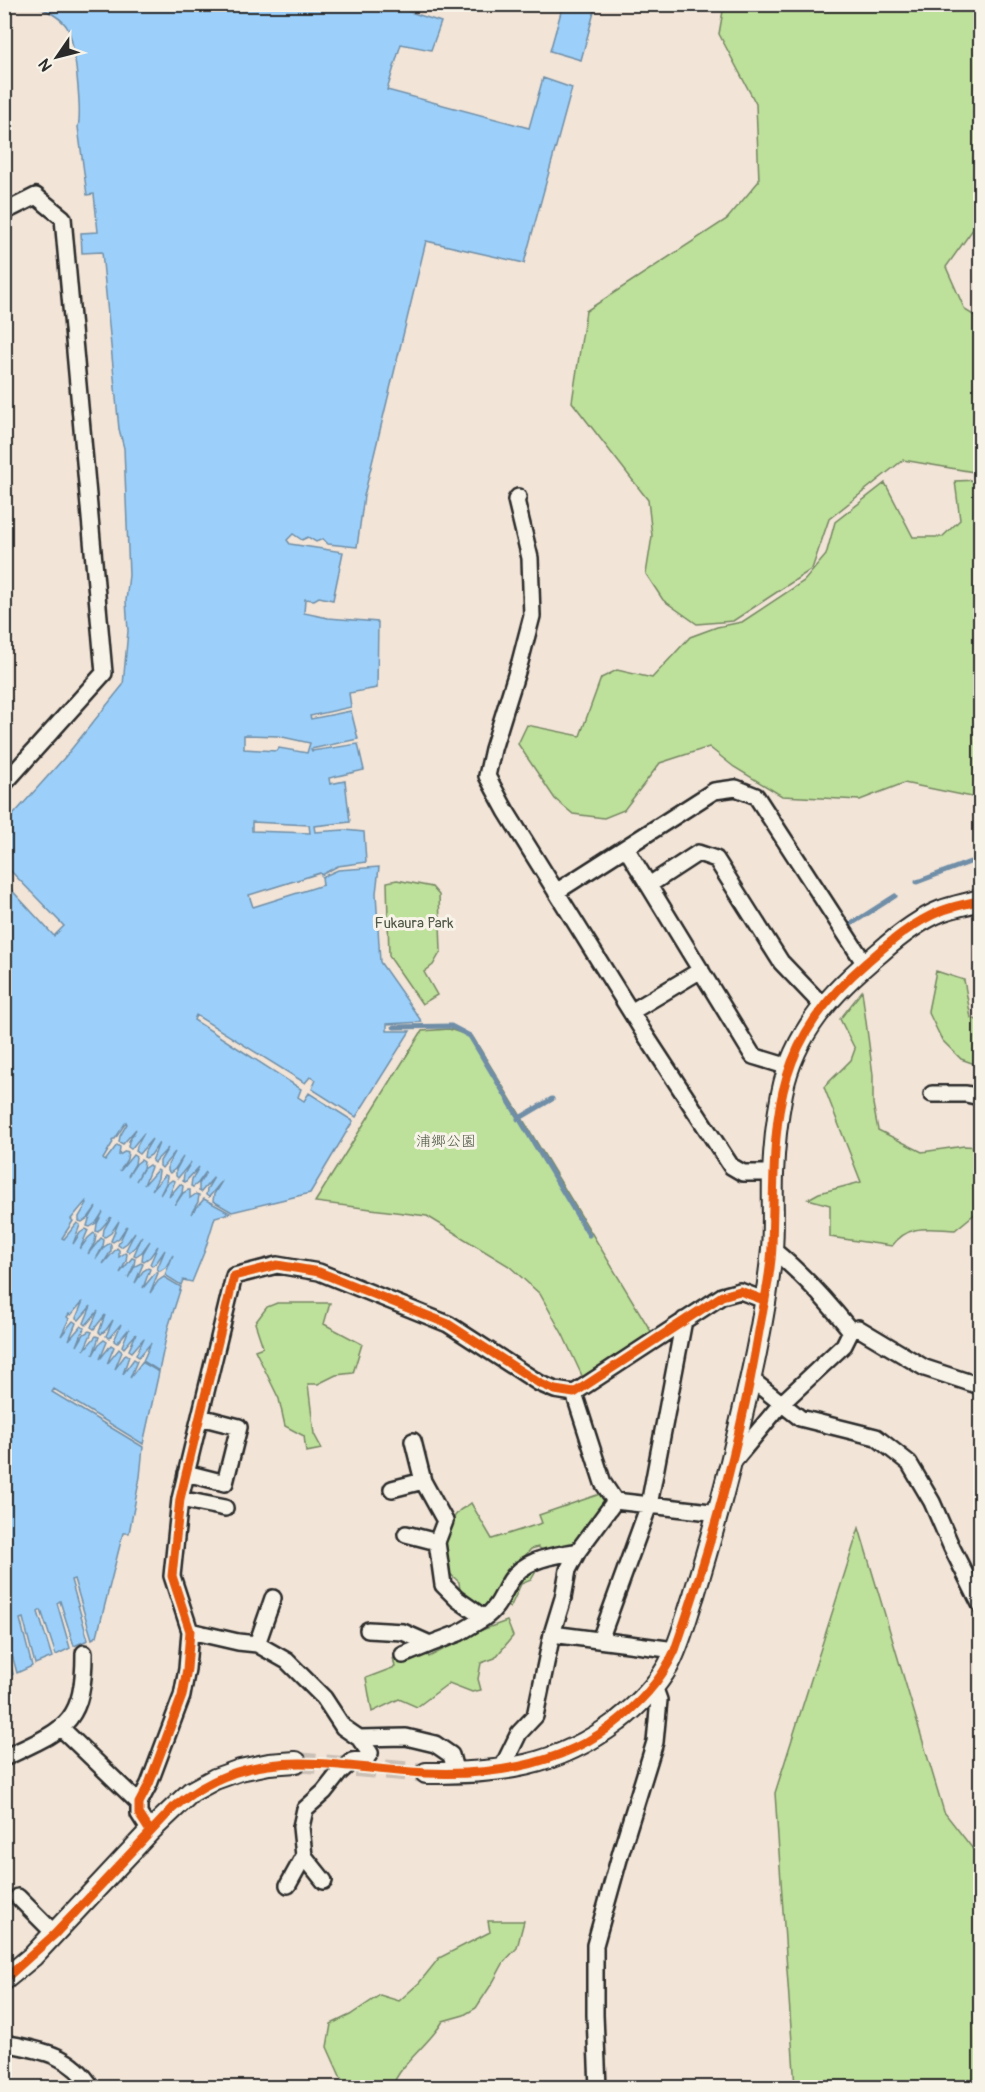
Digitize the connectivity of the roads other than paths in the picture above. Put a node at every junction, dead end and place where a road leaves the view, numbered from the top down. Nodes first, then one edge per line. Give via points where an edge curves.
1 (4, 212) edge
2 (518, 496) dead end
3 (4, 784) edge
4 (626, 848) junction
5 (648, 885) junction
6 (556, 892) junction
7 (981, 900) edge
8 (865, 964) junction
9 (701, 970) junction
10 (823, 1006) junction
11 (631, 1012) junction
12 (789, 1067) junction
13 (932, 1094) dead end
14 (981, 1097) edge
15 (773, 1173) junction
16 (772, 1249) junction
17 (764, 1300) junction
18 (684, 1320) junction
19 (851, 1331) junction
20 (751, 1379) junction
21 (981, 1386) edge
22 (573, 1393) junction
23 (781, 1404) junction
24 (200, 1417) junction
25 (413, 1441) dead end
26 (730, 1466) junction
27 (186, 1473) junction
28 (423, 1481) junction
29 (392, 1489) dead end
30 (180, 1499) junction
31 (615, 1501) junction
32 (649, 1505) junction
33 (225, 1508) dead end
34 (719, 1513) junction
35 (406, 1534) dead end
36 (437, 1542) junction
37 (578, 1551) junction
38 (273, 1598) dead end
39 (981, 1604) edge
40 (484, 1618) junction
41 (368, 1630) dead end
42 (190, 1631) junction
43 (552, 1634) junction
44 (600, 1640) junction
45 (257, 1644) junction
46 (430, 1644) junction
47 (675, 1650) junction
48 (84, 1653) dead end
49 (403, 1655) dead end
50 (654, 1686) junction
51 (61, 1728) junction
52 (359, 1738) junction
53 (4, 1758) edge
54 (296, 1762) tunnel mouth
55 (501, 1770) junction
56 (426, 1773) tunnel mouth
57 (456, 1773) junction
58 (139, 1803) junction
59 (150, 1831) junction
60 (304, 1856) junction
61 (324, 1881) dead end
62 (288, 1885) dead end
63 (18, 1897) dead end
64 (55, 1934) junction
65 (7, 1973) edge
66 (4, 2043) edge
67 (92, 2088) edge
68 (598, 2088) edge

1 - 3 street via 36,196 63,218 104,673
2 - 6 street via 530,558 532,616 487,776
4 - 5 street
4 - 6 street
4 - 8 street via 714,791 736,788 756,796
5 - 9 street
5 - 10 street via 698,853 716,859 782,962
6 - 11 street
7 - 8 street via 940,911 905,931
8 - 10 street
9 - 11 street
9 - 12 street via 753,1056
10 - 12 street via 803,1035
11 - 15 street via 731,1166 743,1173
12 - 15 street via 782,1093
13 - 14 street
15 - 16 street
16 - 17 street
16 - 19 street via 824,1297
17 - 18 street via 740,1291 722,1296
17 - 20 street
18 - 22 street
18 - 32 street
19 - 21 street via 858,1328 925,1368
19 - 23 street via 844,1345
20 - 23 street
20 - 26 street
22 - 24 street via 539,1383 448,1324 319,1272 277,1265 234,1276
22 - 31 street via 603,1483
23 - 26 street
23 - 39 street via 800,1418 876,1437 909,1463
24 - 27 street
24 - 27 street via 239,1427 225,1483
25 - 28 street
26 - 34 street
27 - 30 street
28 - 29 street
28 - 36 street via 445,1521
30 - 33 street
30 - 42 street via 172,1576
31 - 32 street
31 - 37 street
32 - 34 street
32 - 44 street
34 - 47 street
35 - 36 street
36 - 40 street via 442,1585
37 - 40 street via 525,1565 512,1578 501,1601
37 - 43 street via 568,1570
38 - 45 street
40 - 46 street
41 - 46 street via 403,1632
42 - 45 street
42 - 58 street via 182,1696
43 - 44 street
43 - 55 street via 535,1716 519,1733
44 - 47 street
45 - 52 street via 287,1661 324,1698 343,1727
46 - 49 street
47 - 50 street
48 - 51 street via 84,1683 76,1712
50 - 55 street via 634,1709 596,1737 541,1762
50 - 68 street via 659,1700 655,1742 595,1945
51 - 53 street
51 - 58 street
52 - 57 street via 406,1737 435,1744 451,1755
52 - 60 street via 370,1753 366,1759 352,1761 305,1809 301,1827
54 - 59 street via 240,1770 215,1779 191,1792
55 - 57 street
56 - 57 street
58 - 59 street via 139,1814
59 - 64 street
60 - 61 street
60 - 62 street
63 - 64 street via 29,1915
64 - 65 street
66 - 67 street via 46,2051 65,2060 84,2075

